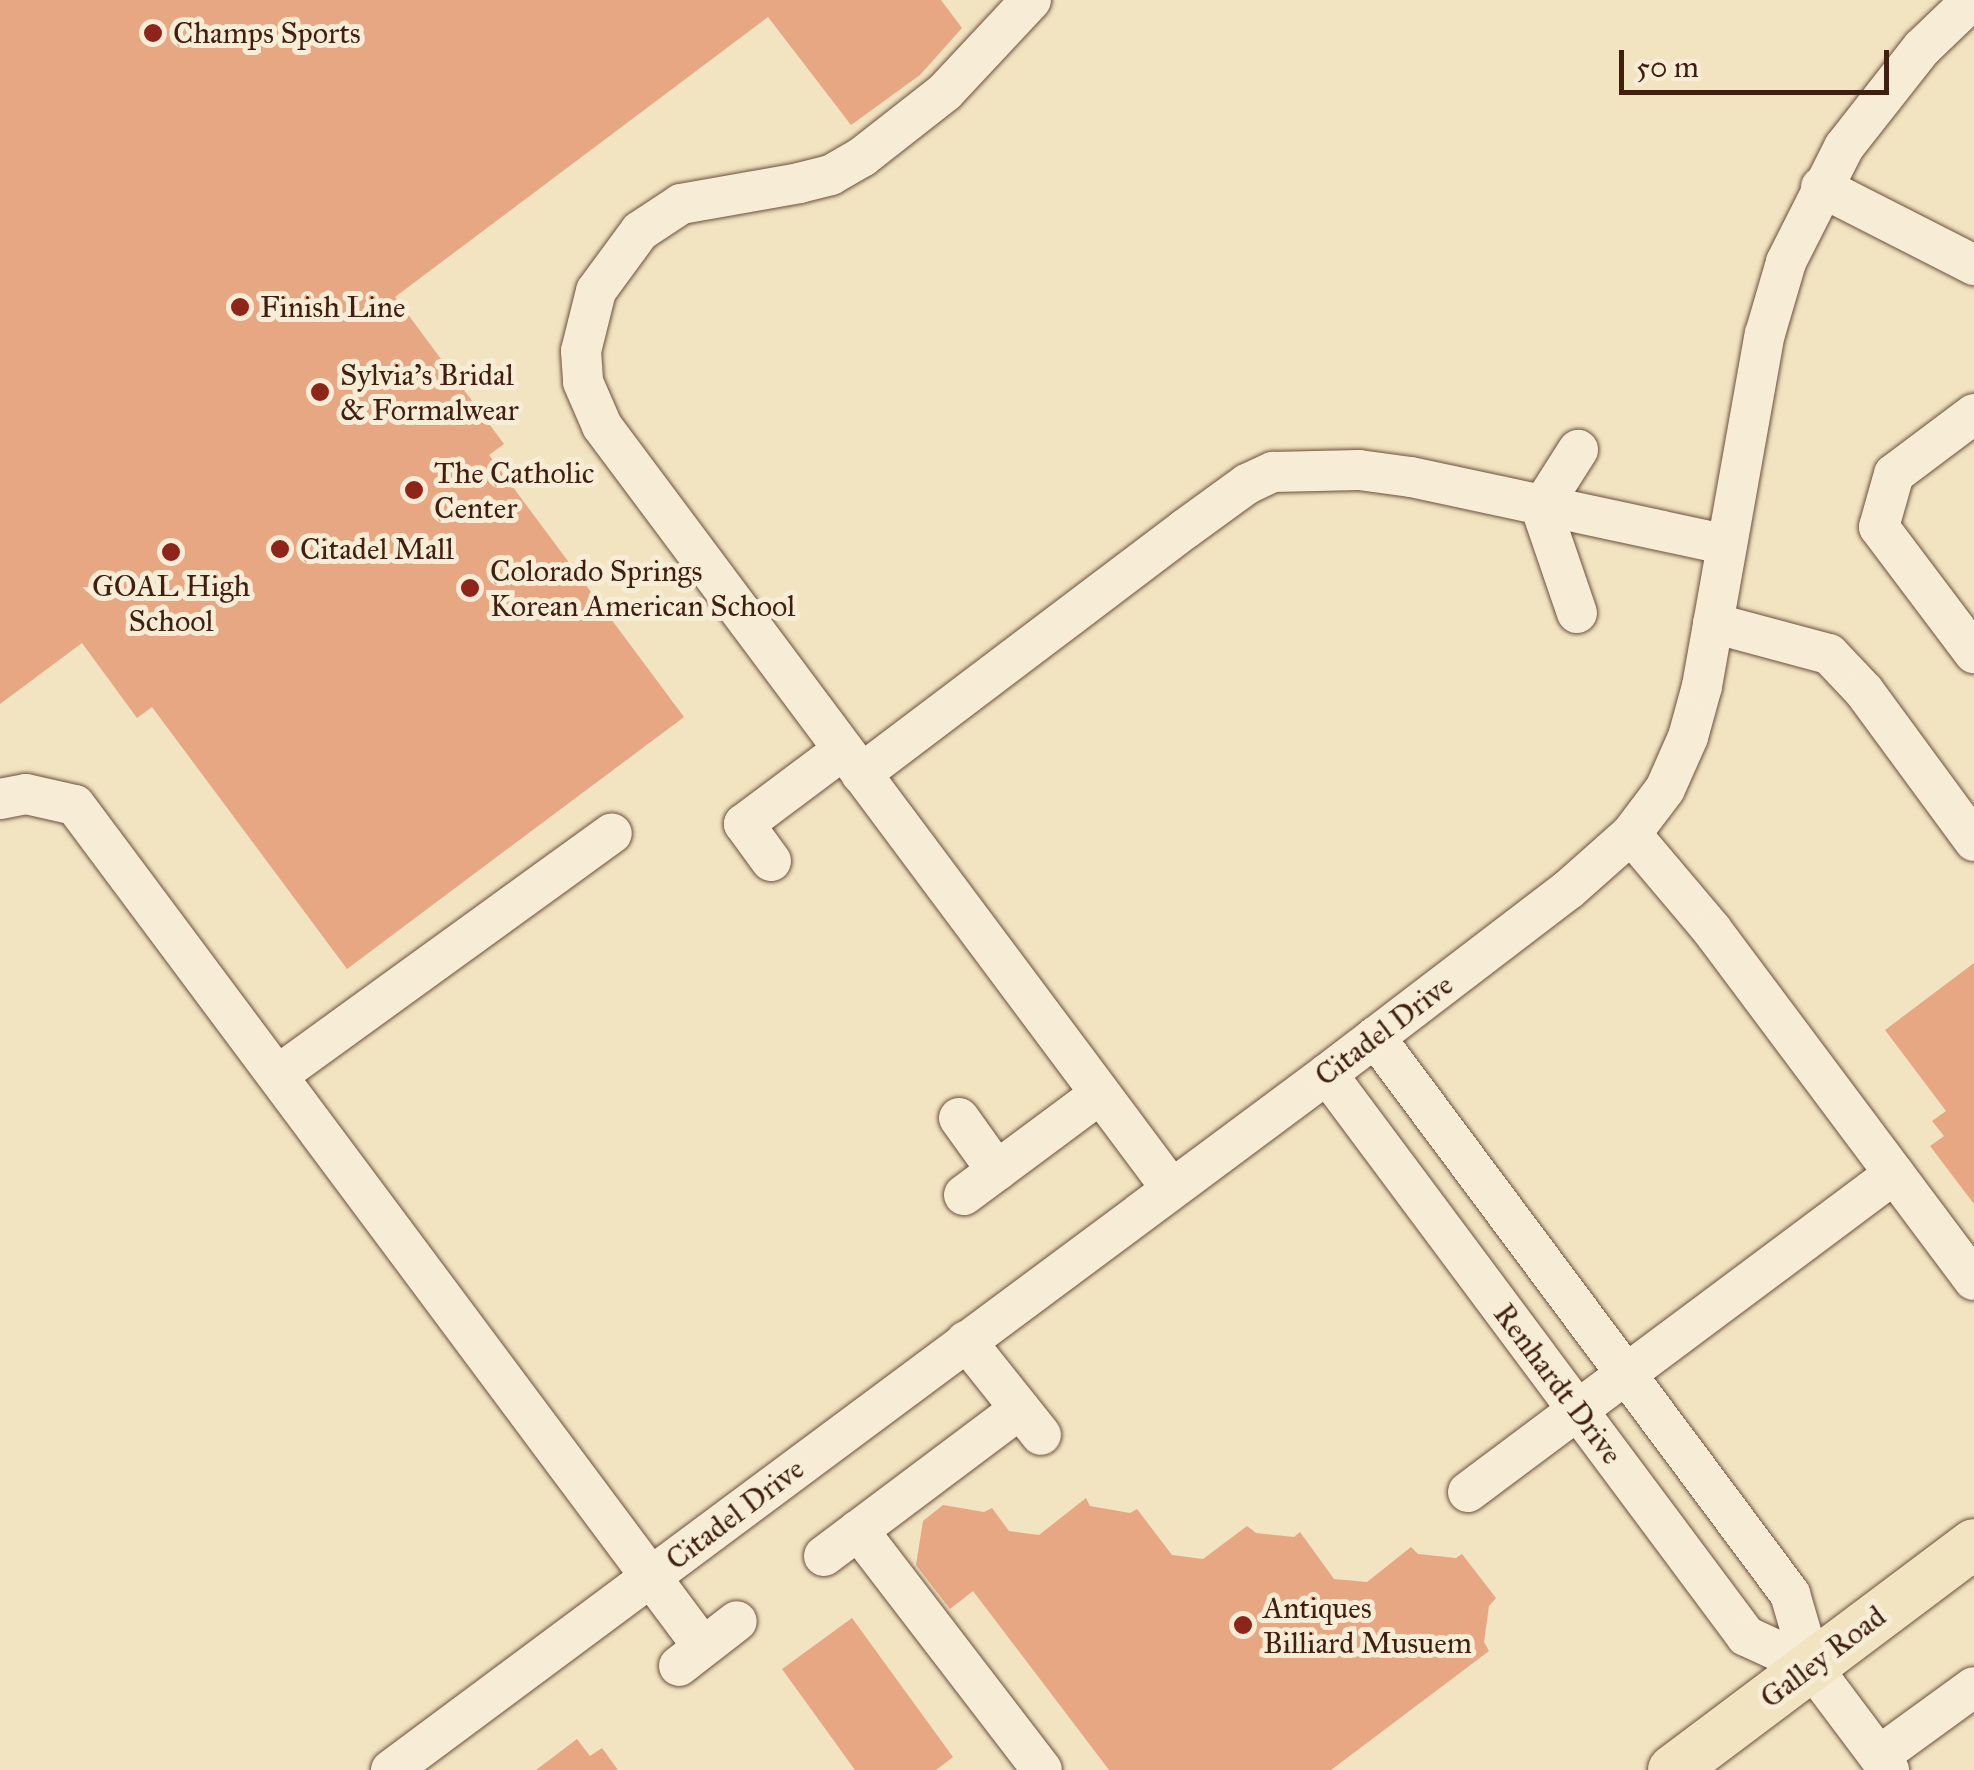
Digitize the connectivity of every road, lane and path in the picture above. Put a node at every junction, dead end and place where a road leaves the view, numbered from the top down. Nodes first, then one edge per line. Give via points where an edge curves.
1 (1031, 0) edge
2 (1966, 2) edge
3 (1822, 187) junction
4 (1974, 265) edge
5 (1974, 414) edge
6 (1578, 450) dead end
7 (1542, 508) junction
8 (1727, 545) junction
9 (1577, 614) dead end
10 (1713, 623) junction
11 (1974, 654) edge
12 (852, 762) junction
13 (0, 799) edge
14 (612, 833) dead end
15 (1632, 834) junction
16 (1974, 842) edge
17 (770, 861) dead end
18 (1376, 1037) junction
19 (1328, 1074) junction
20 (278, 1076) junction
21 (1100, 1094) junction
22 (959, 1118) dead end
23 (997, 1171) junction
24 (1894, 1174) junction
25 (1172, 1188) junction
26 (964, 1194) dead end
27 (1974, 1280) edge
28 (966, 1342) junction
29 (1626, 1374) junction
30 (1578, 1410) junction
31 (1468, 1492) dead end
32 (858, 1530) junction
33 (1974, 1544) edge
34 (824, 1556) dead end
35 (651, 1577) junction
36 (737, 1622) dead end
37 (1811, 1666) junction
38 (1974, 1687) edge
39 (1884, 1766) edge
40 (1038, 1768) edge
41 (391, 1770) edge
42 (1673, 1770) edge

1 - 12 street via 945,92 862,158 800,183 680,204 640,231 596,291 581,351 582,382 602,426
2 - 3 street, Citadel Drive via 1878,101
3 - 4 street
3 - 8 street, Citadel Drive via 1786,262 1765,334
5 - 11 street via 1894,474 1880,527
6 - 7 street
7 - 8 street
7 - 9 street
7 - 12 street via 1358,470 1273,472
8 - 10 street, Citadel Drive
10 - 15 street, Citadel Drive via 1688,736 1665,789
10 - 16 street via 1829,654 1864,690
12 - 17 street via 744,824
12 - 21 street
13 - 20 street via 26,794 75,805
14 - 20 street
15 - 18 street, Citadel Drive
15 - 24 street
18 - 19 street, Citadel Drive
18 - 29 street, Renhardt Drive
19 - 25 street, Citadel Drive
19 - 30 street, Renhardt Drive
20 - 35 street
21 - 23 street
21 - 25 street
22 - 23 street
23 - 26 street
24 - 27 street
24 - 29 street
25 - 28 street, Citadel Drive
28 - 32 street via 1031,1422
28 - 35 street, Citadel Drive
29 - 30 street
29 - 37 street, Renhardt Drive via 1793,1599
30 - 31 street
30 - 37 street, Renhardt Drive via 1746,1636
32 - 34 street
32 - 40 street
33 - 37 main road, Galley Road
35 - 36 street via 691,1656
35 - 41 street, Citadel Drive
37 - 39 street, Renhardt Drive
37 - 42 main road, Galley Road
38 - 39 street

